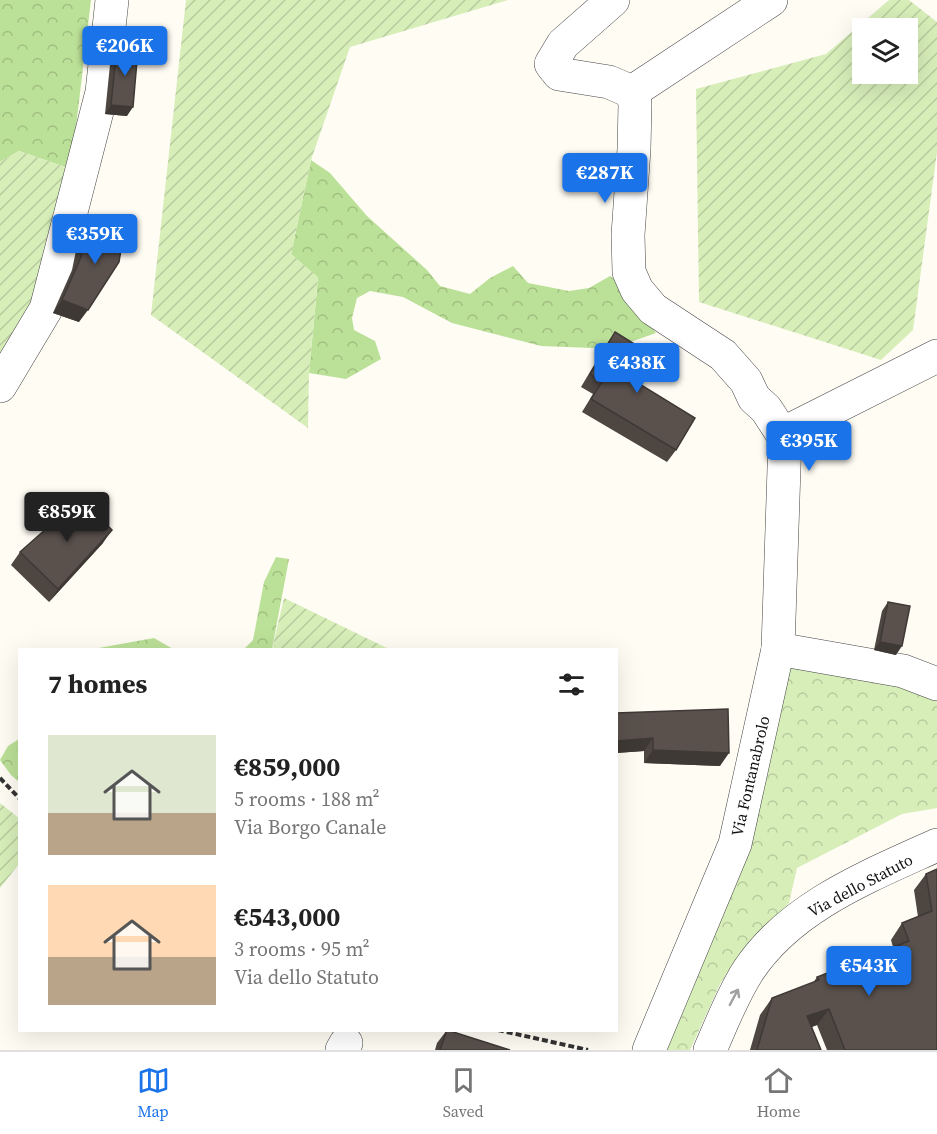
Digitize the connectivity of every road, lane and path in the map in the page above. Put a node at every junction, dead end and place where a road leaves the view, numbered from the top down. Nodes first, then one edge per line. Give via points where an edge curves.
1 (112, 0) edge
2 (613, 0) edge
3 (771, 0) edge
4 (632, 92) junction
5 (937, 356) edge
6 (0, 386) edge
7 (785, 438) junction
8 (778, 649) junction
9 (937, 684) edge
10 (0, 778) edge
11 (18, 797) edge
12 (937, 845) edge
13 (507, 1032) edge
14 (588, 1050) edge
15 (649, 1050) edge
16 (710, 1050) edge

1 - 6 street via 102,92 46,309
2 - 4 street via 569,38 551,63 559,74 609,82
3 - 4 street
4 - 7 street via 635,104 629,272 637,290 653,309 723,356 746,381
5 - 7 street via 794,428
7 - 8 street, Via Fontanabrolo
8 - 9 street via 903,671
8 - 15 street, Via Fontanabrolo via 735,844
10 - 11 path
16 -> 12 street, Via dello Statuto via 749,970 807,910
13 - 14 path

